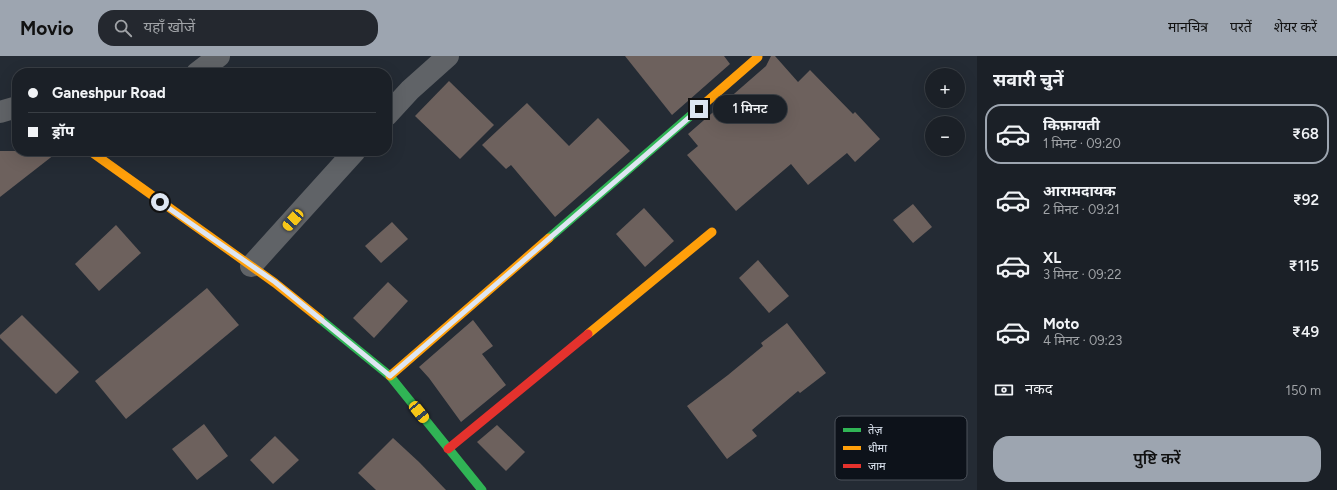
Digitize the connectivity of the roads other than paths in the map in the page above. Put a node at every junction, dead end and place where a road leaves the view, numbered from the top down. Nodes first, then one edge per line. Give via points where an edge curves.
1 (218, 56) edge
2 (448, 56) edge
3 (758, 57) dead end
4 (203, 68) edge
5 (12, 108) edge
6 (392, 110) edge
7 (0, 112) edge
8 (97, 156) edge
9 (350, 156) edge
10 (712, 232) dead end
11 (251, 266) junction
12 (390, 376) junction
13 (448, 449) junction
14 (482, 490) edge

1 - 4 street
2 - 6 street
3 - 12 street
5 - 7 street
8 - 11 street
9 - 11 street
10 - 13 street
11 - 12 street via 275,282
12 - 13 street
13 - 14 street

